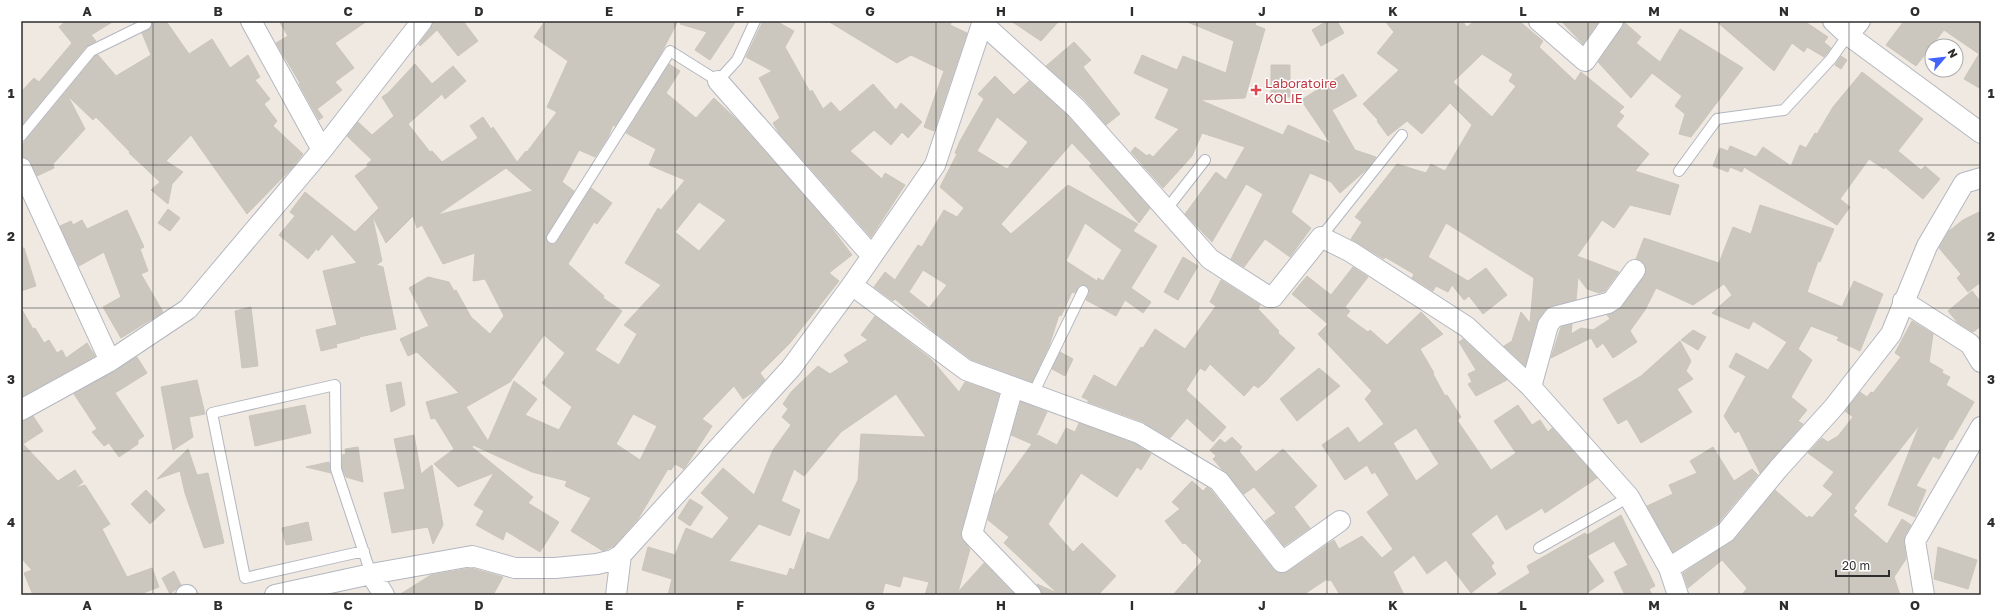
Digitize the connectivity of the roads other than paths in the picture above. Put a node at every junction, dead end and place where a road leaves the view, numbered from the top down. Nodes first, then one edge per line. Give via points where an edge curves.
1 (251, 21) edge
2 (422, 21) edge
3 (755, 21) edge
4 (1539, 21) edge
5 (1613, 21) edge
6 (1833, 21) edge
7 (983, 22) edge
8 (146, 24) dead end
9 (1854, 28) edge
10 (718, 81) junction
11 (1981, 133) edge
12 (21, 136) edge
13 (1402, 136) dead end
14 (322, 150) junction
15 (1205, 160) dead end
16 (21, 168) edge
17 (1679, 171) dead end
18 (1981, 178) edge
19 (1166, 210) junction
20 (1321, 237) junction
21 (552, 238) dead end
22 (872, 256) junction
23 (1635, 270) dead end
24 (852, 285) junction
25 (1083, 291) dead end
26 (1903, 301) junction
27 (110, 361) junction
28 (1981, 362) edge
29 (1013, 387) junction
30 (1531, 387) junction
31 (1033, 394) junction
32 (21, 410) edge
33 (1981, 427) edge
34 (1629, 497) junction
35 (1340, 521) dead end
36 (1539, 548) dead end
37 (364, 551) junction
38 (621, 555) junction
39 (1669, 568) junction
40 (371, 574) junction
41 (275, 595) edge
42 (384, 595) edge
43 (616, 595) edge
44 (1032, 595) edge
45 (1678, 595) edge
46 (1924, 595) edge

1 - 14 street
2 - 14 street
3 - 10 lane via 738,60
4 - 5 street via 1585,61
6 - 9 street
7 - 19 street via 1076,108
7 - 22 street via 935,164
8 - 12 lane via 91,51
9 - 11 street
9 - 17 lane via 1831,59 1784,110 1717,119
10 - 21 lane via 670,51
10 - 22 street
13 - 20 lane
14 - 27 street via 188,309
15 - 19 lane
16 - 27 street
18 - 26 street via 1964,183 1927,246
19 - 20 street via 1210,260 1270,298
20 - 30 street via 1351,252 1467,327
22 - 24 street
23 - 30 street via 1613,300 1554,317 1548,325
24 - 29 street via 966,370
24 - 38 street via 791,368
25 - 31 lane
26 - 28 street via 1970,344
26 - 39 street via 1891,334 1834,407 1726,532
27 - 32 street
29 - 31 street
29 - 44 street via 972,534
30 - 34 street
31 - 35 street via 1139,433 1219,482 1282,562
33 - 46 street via 1915,541
34 - 36 lane
34 - 39 street
37 - 37 lane via 245,578 212,412 335,385 336,469
37 - 40 lane
38 - 40 street via 597,564 555,568 515,568 472,556
38 - 43 street
39 - 45 street
40 - 41 street
40 - 42 street

